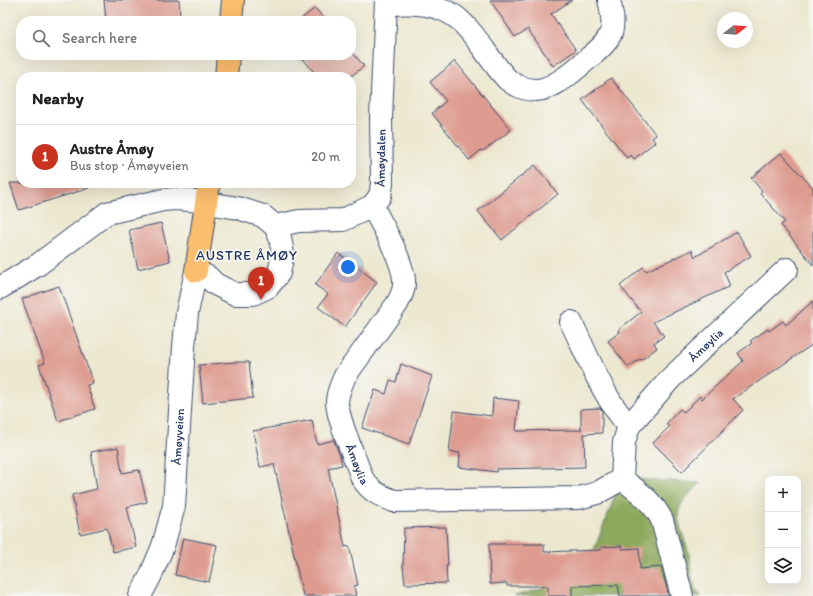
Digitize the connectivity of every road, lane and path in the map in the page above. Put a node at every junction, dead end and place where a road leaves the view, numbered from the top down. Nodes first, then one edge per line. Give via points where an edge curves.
1 (233, 0) edge
2 (609, 0) edge
3 (386, 3) edge
4 (231, 16) edge
5 (228, 60) edge
6 (226, 72) edge
7 (208, 193) edge
8 (372, 206) junction
9 (275, 226) junction
10 (788, 269) dead end
11 (196, 271) junction
12 (0, 288) edge
13 (571, 322) dead end
14 (629, 426) junction
15 (622, 479) junction
16 (140, 596) edge
17 (682, 596) edge

1 - 4 main road
2 - 3 street, Åmøydalen via 614,26 609,39 565,77 537,90 521,88 509,81 455,17 422,4
3 - 8 street, Åmøydalen via 381,103 382,184 380,196
5 - 6 main road
7 - 9 street via 238,208 263,216
7 - 11 main road, Åmøyveien
7 - 12 street via 107,214 39,264
8 - 9 street via 343,220 299,221
8 - 15 street, Åmøylia via 403,269 405,281 397,304 345,376 337,403 342,424 367,486 378,495 394,501 579,498 597,493
9 - 11 street via 283,254 279,272 268,287 253,294 235,294
10 - 14 street, Åmøylia via 671,378
11 - 16 street, Åmøyveien via 187,313 174,506 163,546
13 - 14 street via 606,394
14 - 15 street, Åmøylia via 624,442
15 - 17 street via 648,500 662,520

